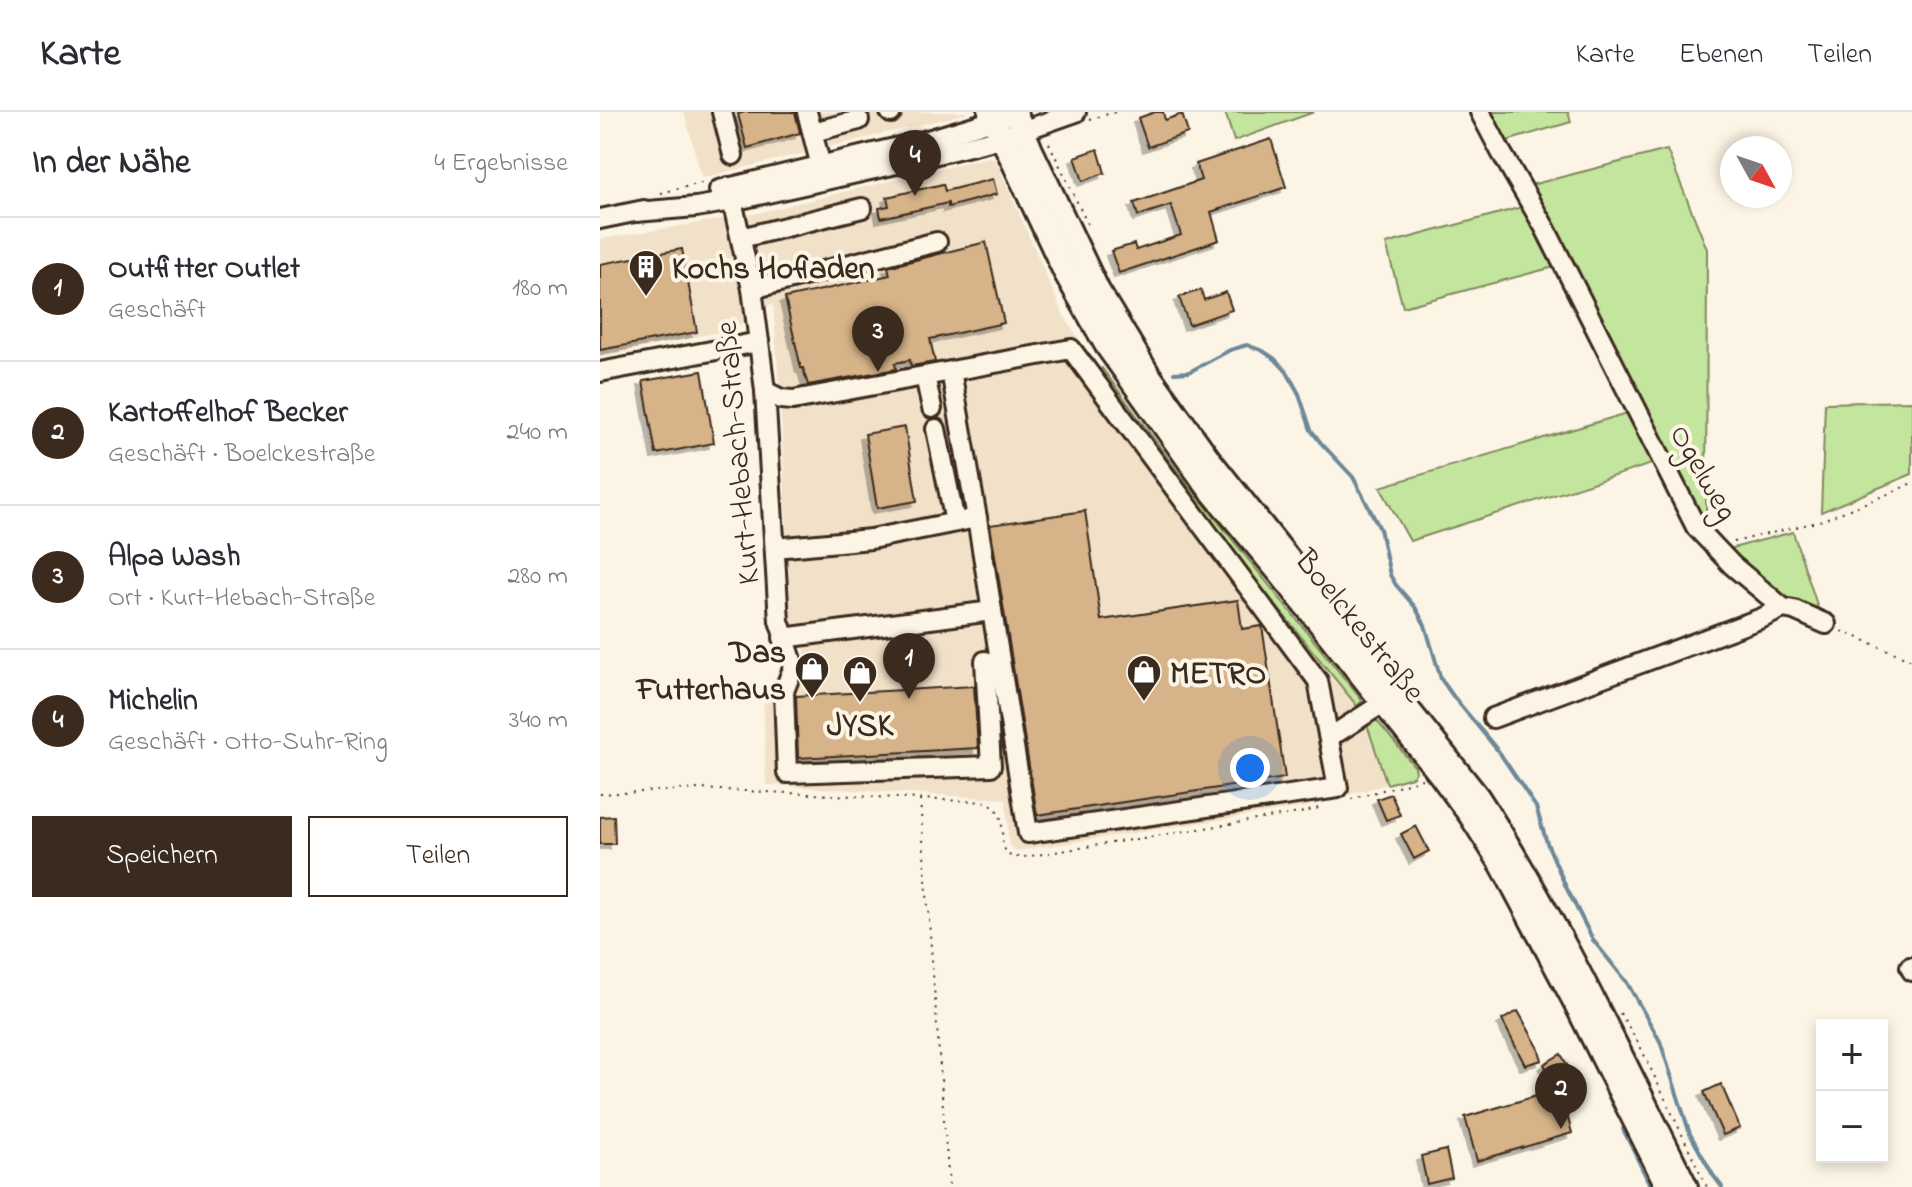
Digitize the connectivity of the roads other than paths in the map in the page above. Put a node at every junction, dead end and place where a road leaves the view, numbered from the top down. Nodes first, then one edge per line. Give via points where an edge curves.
1 (722, 112) edge
2 (807, 112) edge
3 (1076, 112) edge
4 (1480, 112) edge
5 (859, 120) dead end
6 (1008, 120) edge
7 (813, 132) junction
8 (733, 155) dead end
9 (823, 173) junction
10 (730, 194) junction
11 (862, 208) dead end
12 (600, 219) edge
13 (741, 238) junction
14 (937, 242) dead end
15 (752, 289) junction
16 (759, 342) junction
17 (951, 371) junction
18 (600, 372) edge
19 (925, 376) junction
20 (765, 391) junction
21 (932, 408) dead end
22 (936, 429) dead end
23 (977, 518) junction
24 (955, 522) junction
25 (775, 548) junction
26 (1783, 608) junction
27 (992, 611) junction
28 (1826, 624) road end
29 (783, 638) junction
30 (985, 661) dead end
31 (1383, 703) junction
32 (1493, 718) dead end
33 (1328, 734) junction
34 (1668, 1187) edge
35 (1686, 1187) edge

1 - 8 street
2 - 7 street
3 - 6 street
4 - 26 street, Ogelweg via 1545,228 1696,527
5 - 7 street
6 - 9 street
6 - 31 main road, Boelckestraße via 1065,272 1107,346 1208,487
6 - 35 main road, Boelckestraße via 1148,374 1208,458 1477,796 1514,852
7 - 9 street
9 - 10 street
10 - 12 street via 696,207
10 - 13 street, Kurt-Hebach-Straße
11 - 13 street
13 - 15 street, Kurt-Hebach-Straße
14 - 15 street
15 - 16 street, Kurt-Hebach-Straße
16 - 18 street
16 - 20 street, Kurt-Hebach-Straße
17 - 19 street
17 - 23 street
17 - 33 street via 1071,349 1318,681
19 - 20 street via 793,400
19 - 21 street
20 - 25 street, Kurt-Hebach-Straße
22 - 24 street
23 - 24 street
23 - 27 street
24 - 25 street via 871,539
25 - 29 street, Kurt-Hebach-Straße
26 - 28 street
26 - 32 street
27 - 29 street
27 - 33 street via 1028,833 1338,788
29 - 30 street, Kurt-Hebach-Straße via 794,666 784,691 787,773 991,766
31 - 33 street
31 - 34 main road, Boelckestraße via 1471,816 1502,865

